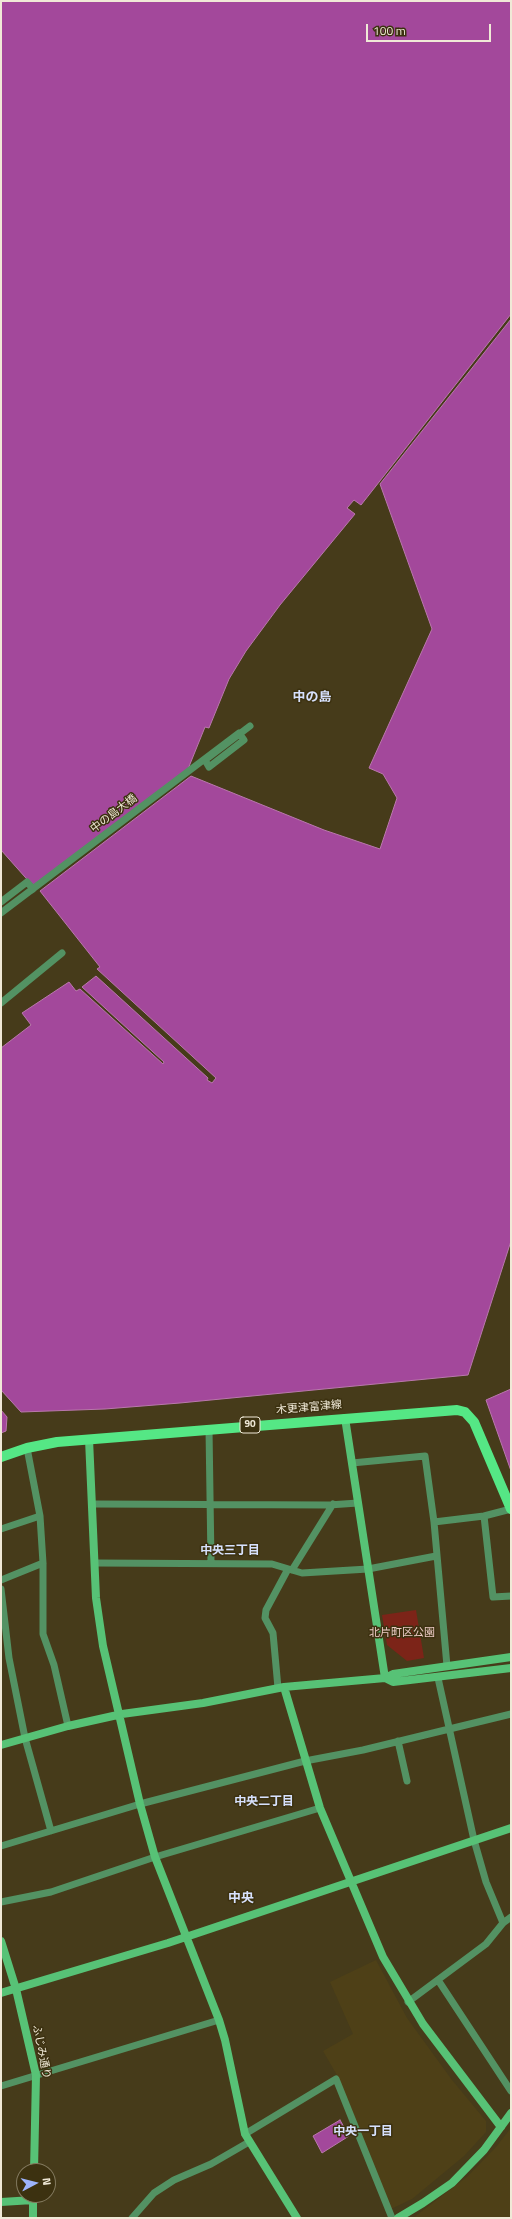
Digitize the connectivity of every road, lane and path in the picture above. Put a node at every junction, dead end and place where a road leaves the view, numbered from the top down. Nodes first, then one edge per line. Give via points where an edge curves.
1 (250, 726) dead end
2 (1, 902) edge
3 (1, 913) edge
4 (62, 953) dead end
5 (1, 1003) edge
6 (345, 1418) junction
7 (209, 1428) junction
8 (89, 1439) junction
9 (27, 1448) junction
10 (1, 1457) edge
11 (352, 1463) junction
12 (358, 1503) junction
13 (93, 1504) junction
14 (211, 1504) junction
15 (333, 1504) junction
16 (510, 1506) edge
17 (40, 1516) junction
18 (484, 1516) junction
19 (434, 1522) junction
20 (1, 1529) edge
21 (436, 1556) junction
22 (211, 1562) junction
23 (44, 1563) junction
24 (96, 1563) junction
25 (368, 1569) junction
26 (290, 1570) junction
27 (1, 1580) edge
28 (1, 1589) edge
29 (511, 1596) edge
30 (511, 1657) edge
31 (447, 1666) junction
32 (511, 1668) edge
33 (385, 1678) junction
34 (438, 1678) junction
35 (281, 1688) junction
36 (511, 1714) edge
37 (118, 1715) junction
38 (68, 1726) junction
39 (449, 1727) junction
40 (25, 1738) junction
41 (398, 1741) junction
42 (1, 1745) edge
43 (305, 1761) junction
44 (407, 1781) dead end
45 (140, 1804) junction
46 (320, 1808) junction
47 (511, 1828) edge
48 (51, 1831) junction
49 (474, 1840) junction
50 (1, 1846) edge
51 (155, 1857) junction
52 (351, 1880) junction
53 (1, 1902) edge
54 (511, 1917) edge
55 (503, 1923) junction
56 (186, 1936) junction
57 (1, 1941) edge
58 (438, 1980) junction
59 (16, 1989) junction
60 (1, 1993) edge
61 (408, 2002) junction
62 (219, 2020) junction
63 (36, 2075) junction
64 (1, 2086) edge
65 (511, 2091) edge
66 (511, 2113) edge
67 (501, 2127) junction
68 (247, 2138) junction
69 (34, 2163) edge
70 (16, 2200) edge
71 (1, 2202) edge
72 (33, 2203) edge
73 (33, 2218) edge
74 (132, 2218) edge
75 (297, 2218) edge
76 (392, 2218) edge
77 (398, 2218) edge

1 - 3 street, 中の島大橋 via 244,730 239,734 233,739 204,760 210,767 244,740 242,737 239,733
2 - 3 street via 27,882 33,889
4 - 5 street
6 - 7 main road, 木更津富津線 / 90
6 - 11 street
6 - 16 main road, 木更津富津線 / 90 via 458,1410 466,1412 474,1422
7 - 8 main road, 木更津富津線 / 90
7 - 14 street
8 - 9 main road, 木更津富津線 / 90
8 - 13 street
9 - 10 main road, 木更津富津線 / 90
9 - 17 street
11 - 12 street
11 - 19 street via 425,1456
12 - 15 street
12 - 25 street
13 - 14 street
13 - 24 street
14 - 15 street
14 - 22 street
15 - 26 street
16 - 18 street
17 - 20 street
17 - 23 street
18 - 19 street
18 - 29 street via 493,1597
19 - 21 street
21 - 25 street
21 - 31 street
22 - 24 street
22 - 26 street via 272,1564
23 - 27 street
23 - 38 street via 43,1634 54,1665
24 - 37 street via 96,1598 102,1646
25 - 26 street via 302,1573
25 - 33 street
26 - 35 street via 266,1610 265,1618 273,1633
28 - 40 street via 9,1658
30 - 31 street
31 - 33 street via 393,1674
32 - 34 street
33 - 34 street via 394,1682
33 - 35 street
34 - 39 street
35 - 37 street via 204,1703
35 - 43 street
36 - 39 street
37 - 38 street
37 - 45 street
38 - 40 street
39 - 41 street
39 - 49 street
40 - 42 street
40 - 48 street
41 - 43 street
41 - 44 street
43 - 45 street
43 - 46 street
45 - 48 street
45 - 51 street
46 - 51 street
46 - 52 street
47 - 49 street
48 - 50 street
49 - 52 street
49 - 55 street via 486,1882
51 - 53 street via 51,1892
51 - 56 street
52 - 56 street
52 - 61 street via 384,1957
54 - 55 street
55 - 58 street via 486,1944
56 - 59 street
56 - 62 street
57 - 59 street, ふじみ通り
58 - 61 street
58 - 65 street
59 - 60 street
59 - 63 street, ふじみ通り
61 - 67 street via 451,2064
62 - 63 street
62 - 68 street
63 - 64 street
63 - 69 street, ふじみ通り
66 - 67 street
67 - 77 street via 484,2150 452,2183
68 - 74 street via 211,2164 161,2188
68 - 75 street
68 - 76 street via 336,2079
70 - 71 street
72 - 73 street

